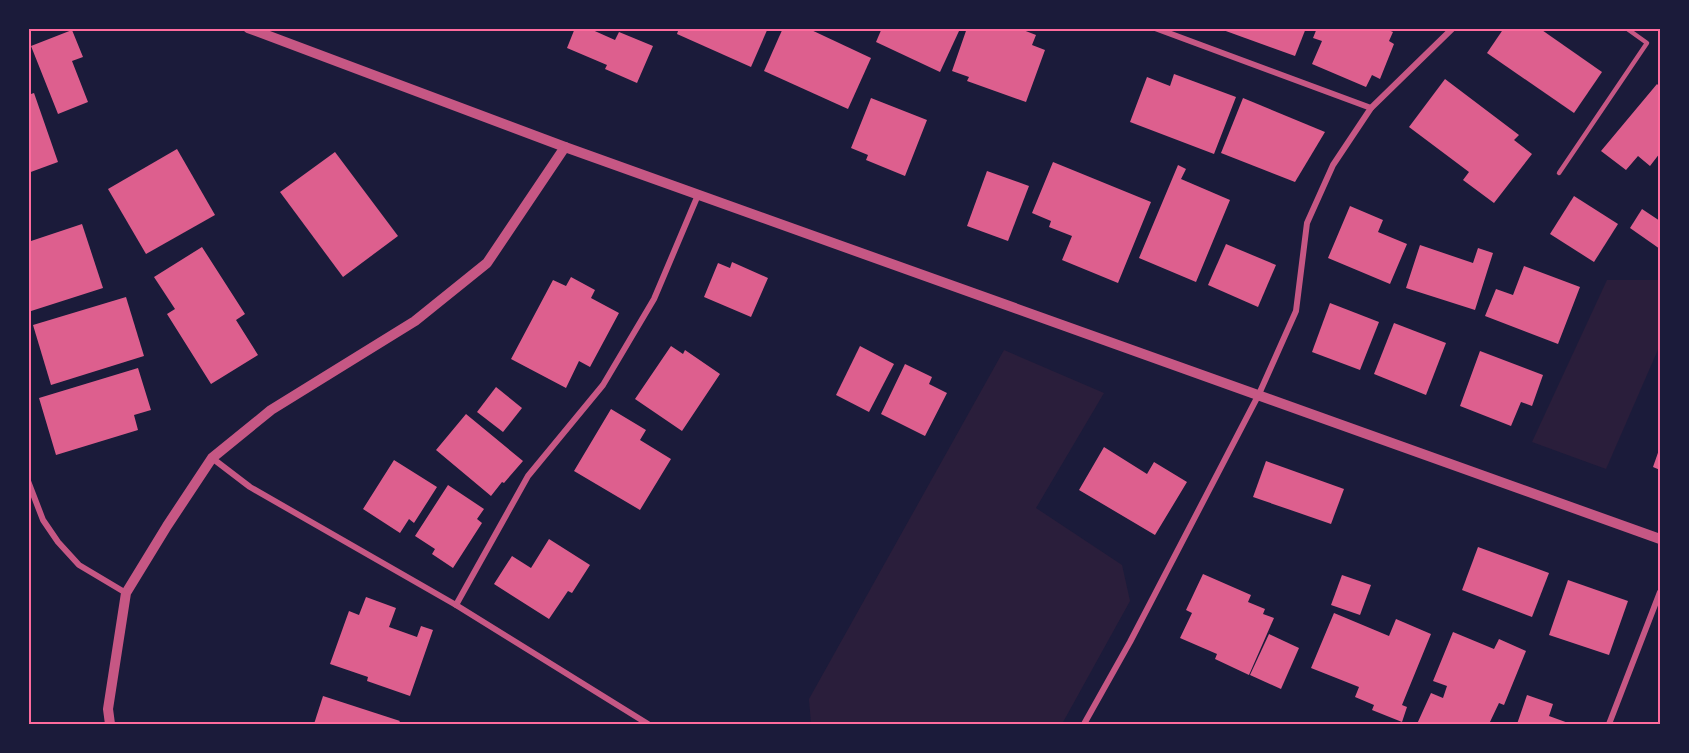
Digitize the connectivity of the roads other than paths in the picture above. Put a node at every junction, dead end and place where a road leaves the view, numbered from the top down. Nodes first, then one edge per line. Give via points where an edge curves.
1 (248, 28) edge
2 (1155, 28) edge
3 (1453, 28) edge
4 (1626, 28) edge
5 (1371, 108) junction
6 (565, 147) junction
7 (1559, 173) dead end
8 (698, 195) junction
9 (1259, 394) junction
10 (212, 458) junction
11 (28, 481) edge
12 (1660, 539) edge
13 (1660, 591) edge
14 (126, 593) junction
15 (456, 605) junction
16 (110, 724) edge
17 (648, 724) edge
18 (1084, 724) edge
19 (1609, 724) edge

1 - 6 street
2 - 5 street
3 - 5 street
4 - 7 lane via 1647,43
5 - 9 street via 1333,165 1307,223 1296,311
6 - 8 street
6 - 10 street via 487,263 415,321 271,410
8 - 9 street
8 - 15 street via 654,299 603,385 528,476
9 - 12 street
9 - 18 street
10 - 14 street
10 - 15 street via 250,487
11 - 14 street via 43,520 58,542 79,565
13 - 19 street
14 - 16 street via 108,709
15 - 17 street

